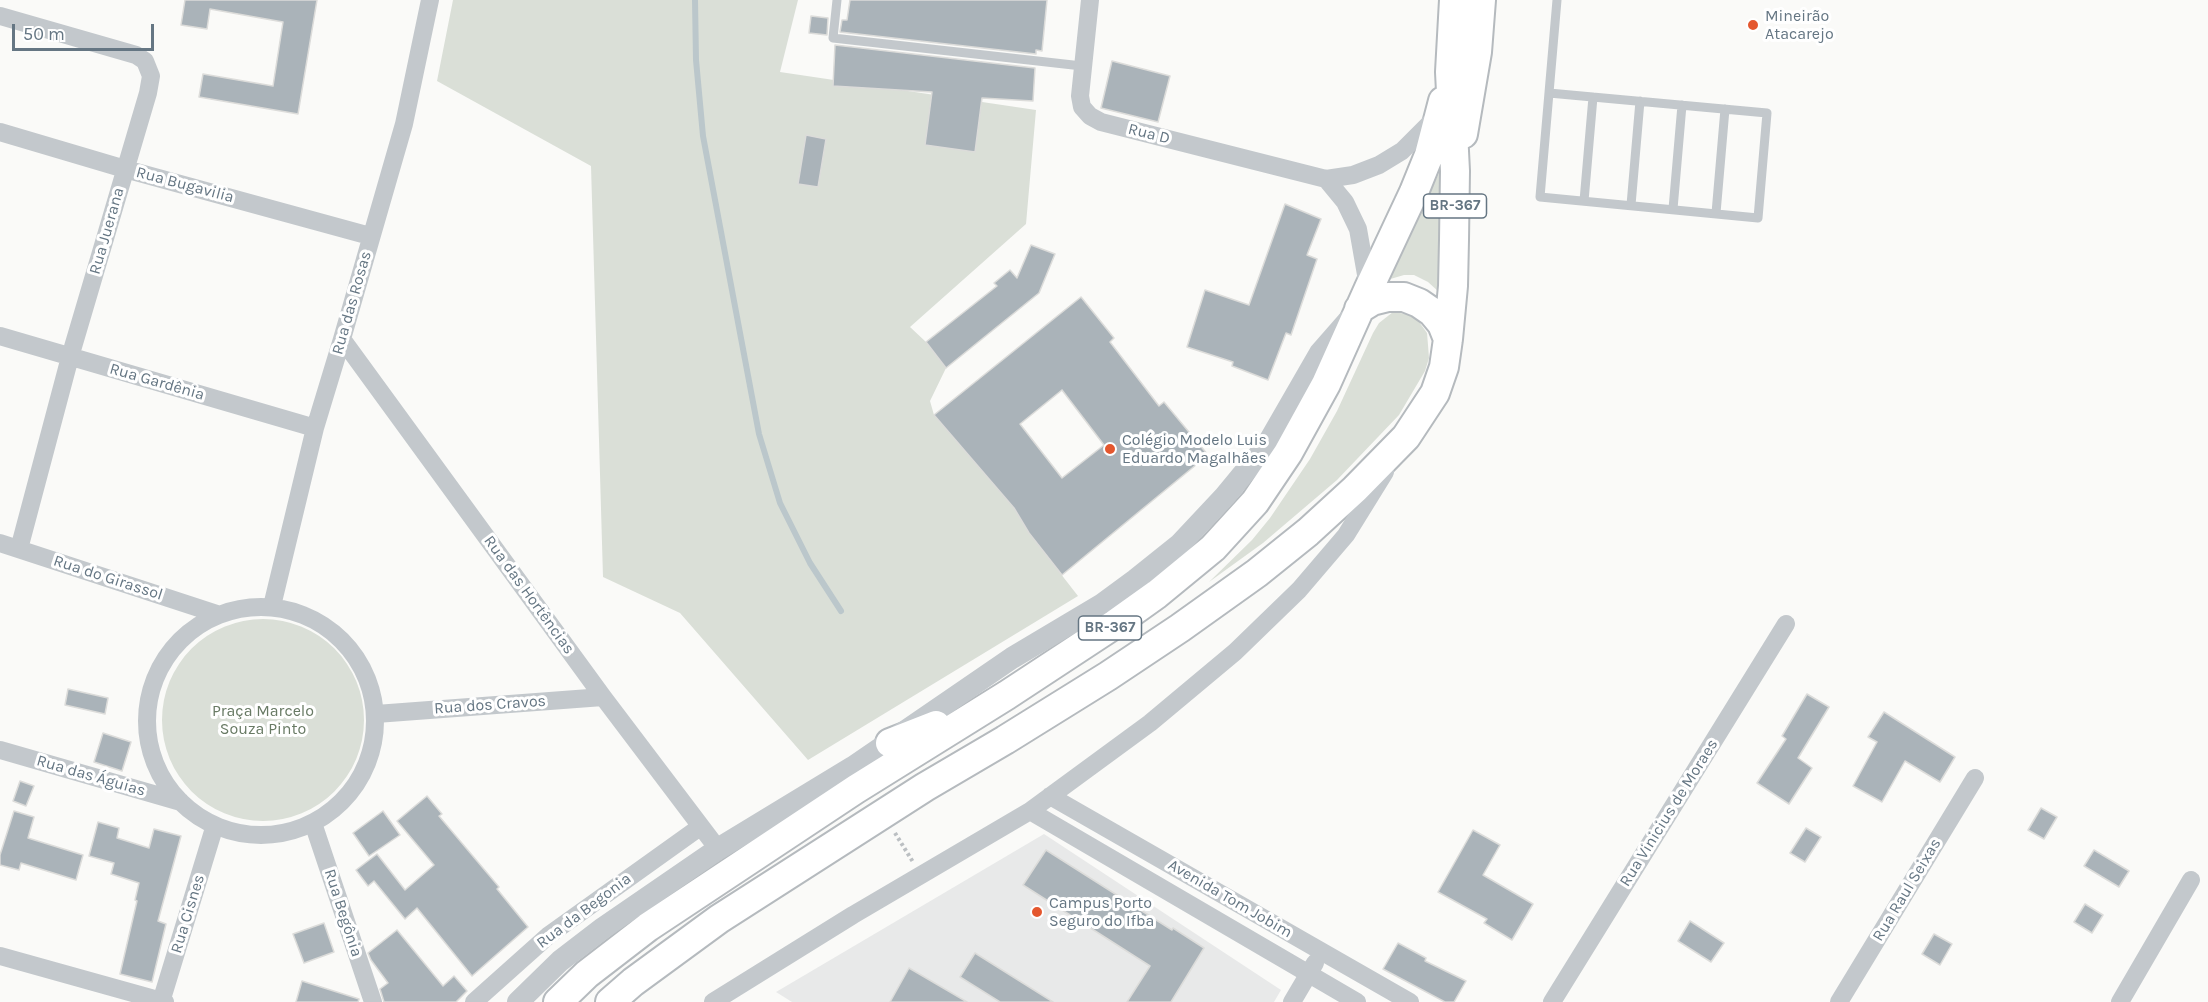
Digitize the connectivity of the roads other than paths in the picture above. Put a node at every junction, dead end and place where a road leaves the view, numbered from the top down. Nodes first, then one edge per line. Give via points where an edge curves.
1 (430, 0) edge
2 (837, 0) edge
3 (1090, 0) edge
4 (1440, 0) edge
5 (1454, 0) edge
6 (1481, 0) edge
7 (1557, 0) edge
8 (0, 16) edge
9 (1451, 40) junction
10 (1082, 66) junction
11 (1450, 72) junction
12 (1549, 93) junction
13 (1593, 97) junction
14 (1640, 101) junction
15 (1683, 105) junction
16 (1725, 110) junction
17 (1440, 113) junction
18 (0, 132) edge
19 (125, 169) junction
20 (1455, 171) junction
21 (1326, 179) junction
22 (1584, 201) junction
23 (1631, 206) junction
24 (1673, 209) junction
25 (1716, 213) junction
26 (370, 236) junction
27 (1364, 298) junction
28 (0, 336) edge
29 (342, 339) junction
30 (1448, 339) junction
31 (70, 357) junction
32 (315, 428) junction
33 (1406, 437) junction
34 (0, 543) edge
35 (19, 549) junction
36 (272, 606) junction
37 (217, 614) junction
38 (1786, 624) dead end
39 (1007, 695) junction
40 (603, 697) junction
41 (376, 714) junction
42 (890, 743) junction
43 (0, 750) edge
44 (1975, 778) dead end
45 (1050, 796) junction
46 (181, 802) junction
47 (1030, 811) junction
48 (313, 823) junction
49 (215, 825) junction
50 (700, 827) junction
51 (718, 849) junction
52 (2191, 880) dead end
53 (1322, 951) junction
54 (0, 956) edge
55 (1309, 973) junction
56 (162, 1002) edge
57 (373, 1002) edge
58 (474, 1002) edge
59 (518, 1002) edge
60 (558, 1002) edge
61 (610, 1002) edge
62 (713, 1002) edge
63 (1292, 1002) edge
64 (1357, 1002) edge
65 (1410, 1002) edge
66 (1552, 1002) edge
67 (1839, 1002) edge
68 (2120, 1002) edge

1 - 26 street, Rua das Rosas via 404,124
2 - 10 lane via 833,38
3 - 10 street, Rua D
4 - 9 main road
5 - 9 main road, BR-367
6 - 20 main road via 1471,93
7 - 12 lane
8 - 19 street, Rua Juerana via 136,55 145,61 151,76 148,93
9 - 11 main road, BR-367
10 - 21 street, Rua D via 1082,107 1101,122
11 - 17 main road, BR-367
11 - 20 main road, BR-367
12 - 13 lane
12 - 22 lane via 1540,197
13 - 14 lane
13 - 22 lane
14 - 15 lane
14 - 23 lane
15 - 16 lane
15 - 24 lane
16 - 25 lane
16 - 25 lane via 1767,113 1758,218
17 - 21 street, Rua D via 1402,151 1379,165 1353,175
17 - 27 main road, BR-367 via 1414,192
18 - 19 street, Rua Bugavilia
19 - 26 street, Rua Bugavilia
19 - 31 street, Rua Juerana
20 - 30 main road, BR-367
21 - 27 street via 1358,229
22 - 23 lane
23 - 24 lane
24 - 25 lane
26 - 29 street, Rua das Rosas
27 - 30 main road via 1404,297 1419,303 1442,324
27 - 39 main road, BR-367 via 1326,384 1288,453 1255,502 1214,548 1116,624
27 - 42 street via 1320,353 1267,446 1180,544 1101,605 1012,658
28 - 31 street, Rua Gardênia
29 - 32 street, Rua das Rosas
29 - 40 street, Rua das Hortências
30 - 33 main road, BR-367 via 1435,393
31 - 32 street, Rua Gardênia
31 - 35 street, Rua Juerana
32 - 36 street, Rua das Rosas
33 - 45 street via 1346,535 1299,590 1235,652 1150,723
33 - 61 main road, BR-367 via 1308,532 1180,628 749,899
34 - 35 street, Rua do Girassol
35 - 37 street, Rua do Girassol
36 - 37 street via 243,607
36 - 41 street via 311,617 344,641 366,674
37 - 46 street via 182,636 169,652 155,679 147,708 147,729 158,769
38 - 66 street, Rua Vinicius de Moraes
39 - 42 main road
39 - 60 main road, BR-367 via 677,907 587,974
40 - 41 street, Rua dos Cravos
40 - 50 street, Rua das Hortências
41 - 48 street via 373,747 361,778 340,804
42 - 51 street
43 - 46 street, Rua das Águias
44 - 67 street, Rua Raul Seixas
45 - 47 street
45 - 53 street, Avenida Tom Jobim
46 - 49 street
47 - 55 street, Avenida Tom Jobim
47 - 62 street
48 - 49 street via 264,836
48 - 57 street, Rua Begônia
49 - 56 street, Rua Cisnes
50 - 51 street, Rua das Hortências
50 - 58 street, Rua da Begonia via 549,934
51 - 59 street via 603,928 560,961
52 - 68 street
53 - 55 street
53 - 65 street, Avenida Tom Jobim
54 - 56 street
55 - 63 street
55 - 64 street, Avenida Tom Jobim

